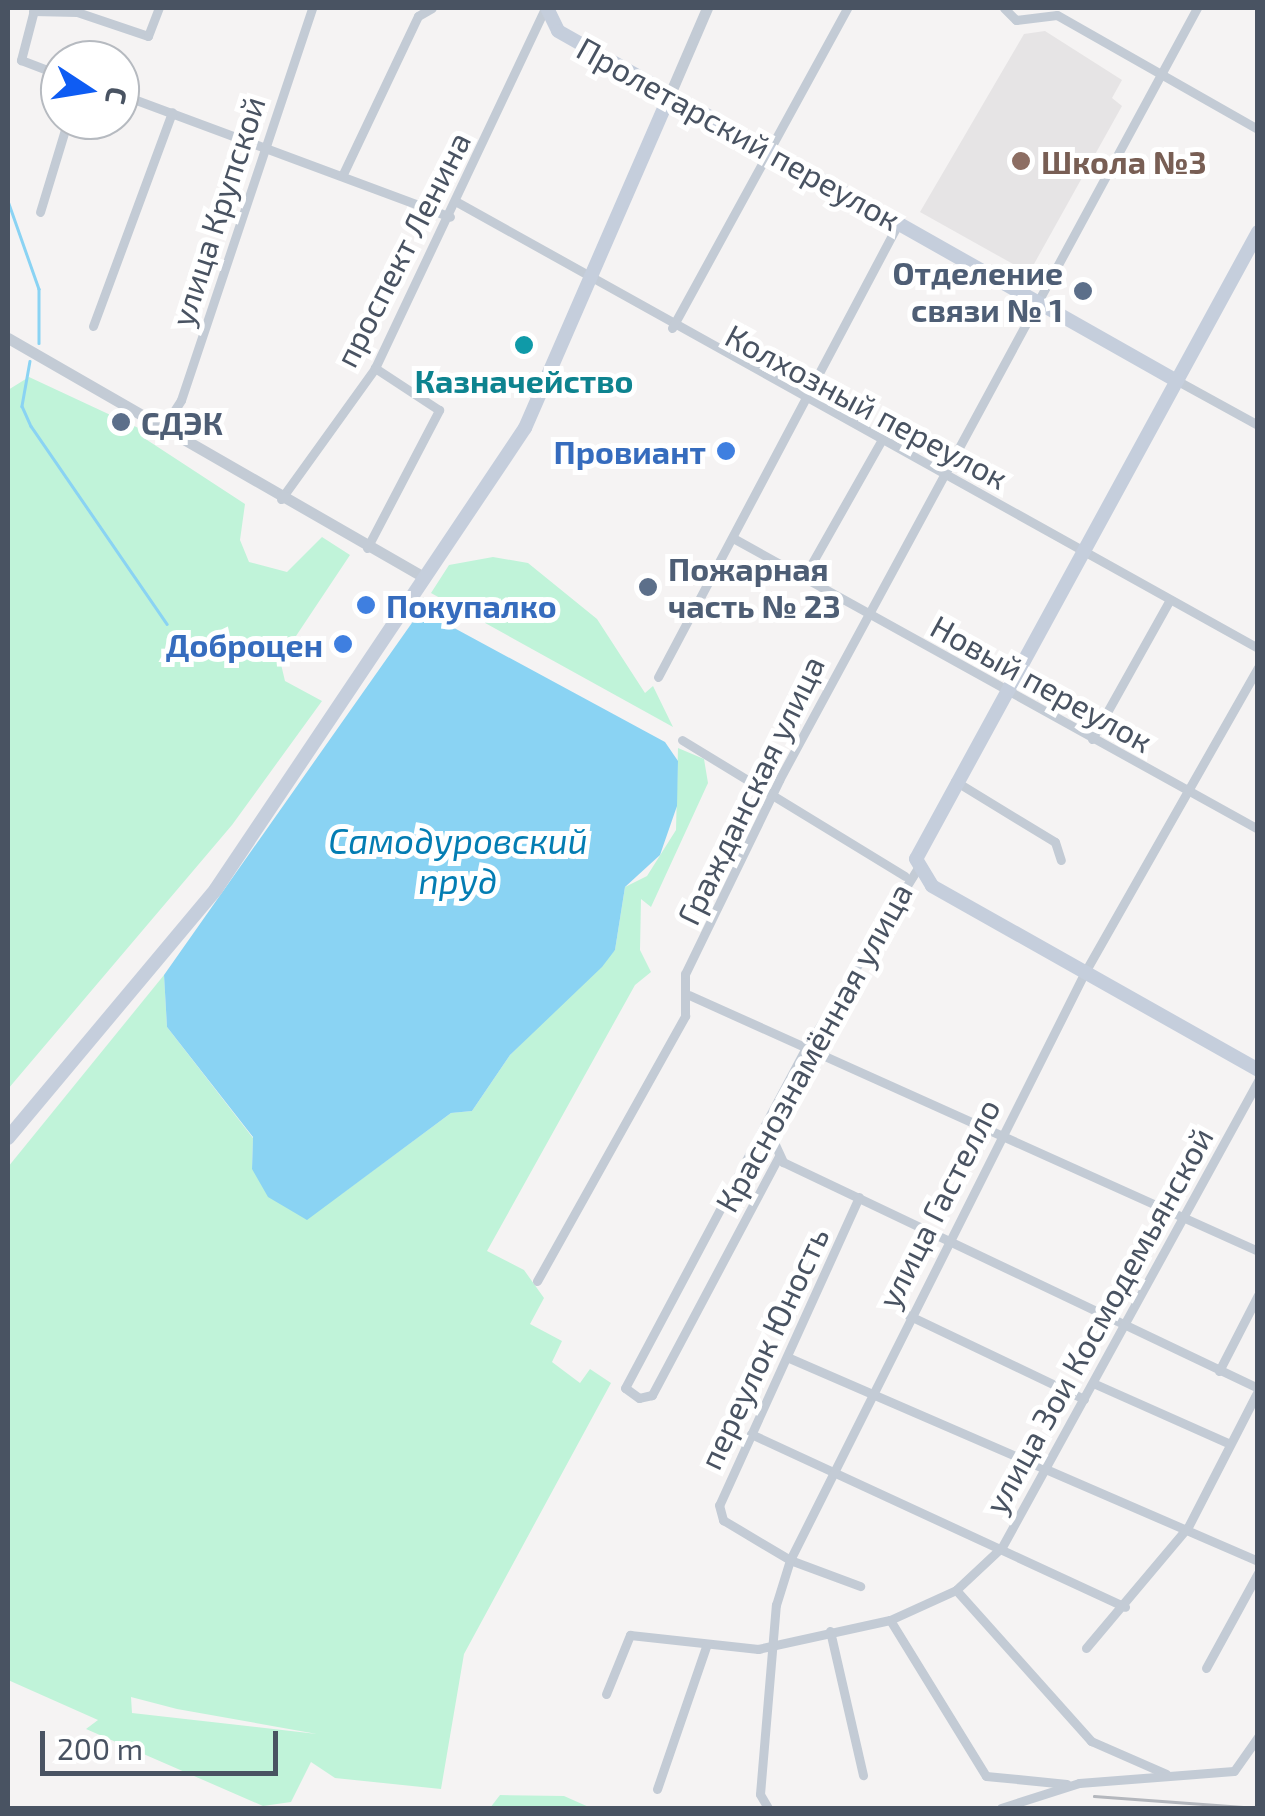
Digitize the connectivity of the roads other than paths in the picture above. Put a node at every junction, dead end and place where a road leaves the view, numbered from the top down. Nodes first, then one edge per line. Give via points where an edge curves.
1 (159, 8) edge
2 (312, 8) edge
3 (432, 8) edge
4 (546, 8) edge
5 (707, 8) edge
6 (847, 8) edge
7 (1004, 8) edge
8 (1197, 8) edge
9 (34, 10) edge
10 (1055, 11) edge
11 (40, 68) edge
12 (1161, 74) junction
13 (670, 94) junction
14 (140, 101) edge
15 (172, 112) junction
16 (1258, 129) edge
17 (62, 140) edge
18 (264, 145) junction
19 (771, 149) junction
20 (343, 174) junction
21 (458, 202) junction
22 (40, 212) dead end
23 (450, 217) junction
24 (899, 222) junction
25 (1258, 232) edge
26 (594, 274) junction
27 (1038, 302) junction
28 (92, 326) dead end
29 (672, 328) junction
30 (8, 338) edge
31 (375, 368) junction
32 (1175, 380) junction
33 (806, 402) junction
34 (1258, 424) edge
35 (163, 428) junction
36 (882, 442) junction
37 (943, 474) junction
38 (281, 499) junction
39 (733, 538) junction
40 (367, 548) junction
41 (1082, 551) junction
42 (420, 575) junction
43 (803, 579) junction
44 (1169, 601) junction
45 (865, 616) junction
46 (1258, 648) edge
47 (1258, 668) edge
48 (658, 678) dead end
49 (1003, 688) junction
50 (1092, 739) junction
51 (682, 740) dead end
52 (952, 779) junction
53 (1189, 790) junction
54 (779, 796) junction
55 (1258, 829) edge
56 (1061, 860) dead end
57 (911, 872) junction
58 (1085, 972) junction
59 (689, 995) junction
60 (805, 1050) junction
61 (1258, 1070) edge
62 (1258, 1081) edge
63 (766, 1125) junction
64 (1000, 1136) junction
65 (8, 1138) edge
66 (779, 1156) junction
67 (860, 1197) junction
68 (1182, 1213) junction
69 (943, 1245) junction
70 (1258, 1251) edge
71 (537, 1281) dead end
72 (1258, 1295) edge
73 (908, 1314) junction
74 (1122, 1328) junction
75 (787, 1357) junction
76 (1220, 1371) junction
77 (1093, 1383) junction
78 (1258, 1389) edge
79 (869, 1394) junction
80 (1084, 1399) junction
81 (751, 1434) junction
82 (1228, 1443) junction
83 (1052, 1466) junction
84 (832, 1470) junction
85 (1188, 1527) junction
86 (1002, 1548) junction
87 (790, 1560) junction
88 (1258, 1560) edge
89 (1258, 1573) edge
90 (860, 1586) dead end
91 (956, 1590) junction
92 (1125, 1607) junction
93 (890, 1620) junction
94 (830, 1631) junction
95 (776, 1643) junction
96 (708, 1644) junction
97 (1086, 1648) dead end
98 (1206, 1668) dead end
99 (606, 1694) dead end
100 (1258, 1737) edge
101 (1166, 1774) junction
102 (863, 1775) dead end
103 (1079, 1783) junction
104 (658, 1788) dead end
105 (768, 1808) edge
106 (1001, 1808) edge

1 - 9 street via 148,36 78,12
2 - 18 street, улица Крупской
3 - 20 street via 418,16
4 - 13 main road, Пролетарский переулок via 558,31
4 - 21 street, проспект Ленина
5 - 13 street
6 - 19 street
7 - 10 street via 1016,20
8 - 12 street, Гражданская улица
9 - 11 street via 20,60
10 - 12 street
12 - 16 street
12 - 27 street, Гражданская улица
13 - 19 main road, Пролетарский переулок
13 - 26 main road
14 - 15 street
15 - 18 street
15 - 28 street
17 - 22 street
18 - 20 street
18 - 35 street, улица Крупской via 181,400
19 - 24 main road, Пролетарский переулок
19 - 29 street
20 - 23 street
21 - 23 street, проспект Ленина
21 - 26 street, Колхозный переулок
23 - 31 street, проспект Ленина
24 - 27 main road, Пролетарский переулок
24 - 33 street
25 - 32 main road, Краснознамённая улица
26 - 29 street, Колхозный переулок
26 - 42 main road via 526,428
27 - 32 main road, Пролетарский переулок
27 - 37 street, Гражданская улица
29 - 33 street, Колхозный переулок
30 - 35 street
31 - 38 street, проспект Ленина
31 - 40 street via 439,410
32 - 34 street, Пролетарский переулок
32 - 41 main road, Краснознамённая улица
33 - 36 street, Колхозный переулок
33 - 39 street
35 - 38 street
36 - 37 street, Колхозный переулок
36 - 43 street
37 - 41 street, Колхозный переулок
37 - 45 street, Гражданская улица
38 - 40 street
39 - 43 street, Новый переулок
39 - 48 street
40 - 42 street
41 - 44 street, Колхозный переулок
41 - 49 main road, Краснознамённая улица
42 - 65 main road via 216,888
43 - 45 street, Новый переулок
44 - 46 street, Колхозный переулок
44 - 50 street
45 - 49 street, Новый переулок
45 - 54 street, Гражданская улица
47 - 53 street, улица Гастелло
49 - 50 street, Новый переулок
49 - 52 main road, Краснознамённая улица
50 - 53 street, Новый переулок
51 - 54 street
52 - 56 street via 1055,842
52 - 57 main road, Краснознамённая улица via 920,838
53 - 55 street, Новый переулок
53 - 58 street, улица Гастелло
54 - 57 street
54 - 59 street, Гражданская улица via 686,974
57 - 58 main road
57 - 60 street, Краснознамённая улица
58 - 61 main road
58 - 64 street, улица Гастелло
59 - 60 street
59 - 71 street, Гражданская улица
60 - 63 street, Краснознамённая улица
60 - 64 street
62 - 68 street, улица Зои Космодемьянской
63 - 66 street
63 - 66 street, Краснознамённая улица via 625,1388 639,1398 652,1395
64 - 68 street
64 - 69 street, улица Гастелло
66 - 67 street
67 - 69 street
67 - 75 street, переулок Юность
68 - 70 street
68 - 74 street, улица Зои Космодемьянской
69 - 73 street, улица Гастелло
69 - 74 street
72 - 76 street
73 - 79 street, улица Гастелло
73 - 80 street
74 - 76 street
74 - 77 street, улица Зои Космодемьянской
75 - 79 street
75 - 81 street, переулок Юность
76 - 78 street
77 - 80 street, улица Зои Космодемьянской
77 - 82 street
78 - 82 street
79 - 83 street
79 - 84 street, улица Гастелло
80 - 83 street, улица Зои Космодемьянской
81 - 84 street
81 - 87 street, переулок Юность via 719,1505 723,1520
82 - 85 street
83 - 85 street
83 - 86 street, улица Зои Космодемьянской
84 - 86 street
84 - 87 street, улица Гастелло
85 - 88 street
85 - 92 street
86 - 91 street, улица Зои Космодемьянской
86 - 92 street
87 - 90 street
87 - 95 street, улица Гастелло
89 - 98 street
91 - 93 street, улица Зои Космодемьянской
91 - 101 street via 1092,1741
92 - 97 street
93 - 94 street, улица Зои Космодемьянской
93 - 103 street via 958,1741 986,1776
94 - 95 street, улица Зои Космодемьянской
94 - 102 street
95 - 96 street, улица Зои Космодемьянской
95 - 105 street, улица Гастелло via 760,1794
96 - 99 street, улица Зои Космодемьянской via 630,1635
96 - 104 street
100 - 101 street via 1234,1772 1200,1780
101 - 103 street
103 - 106 street

